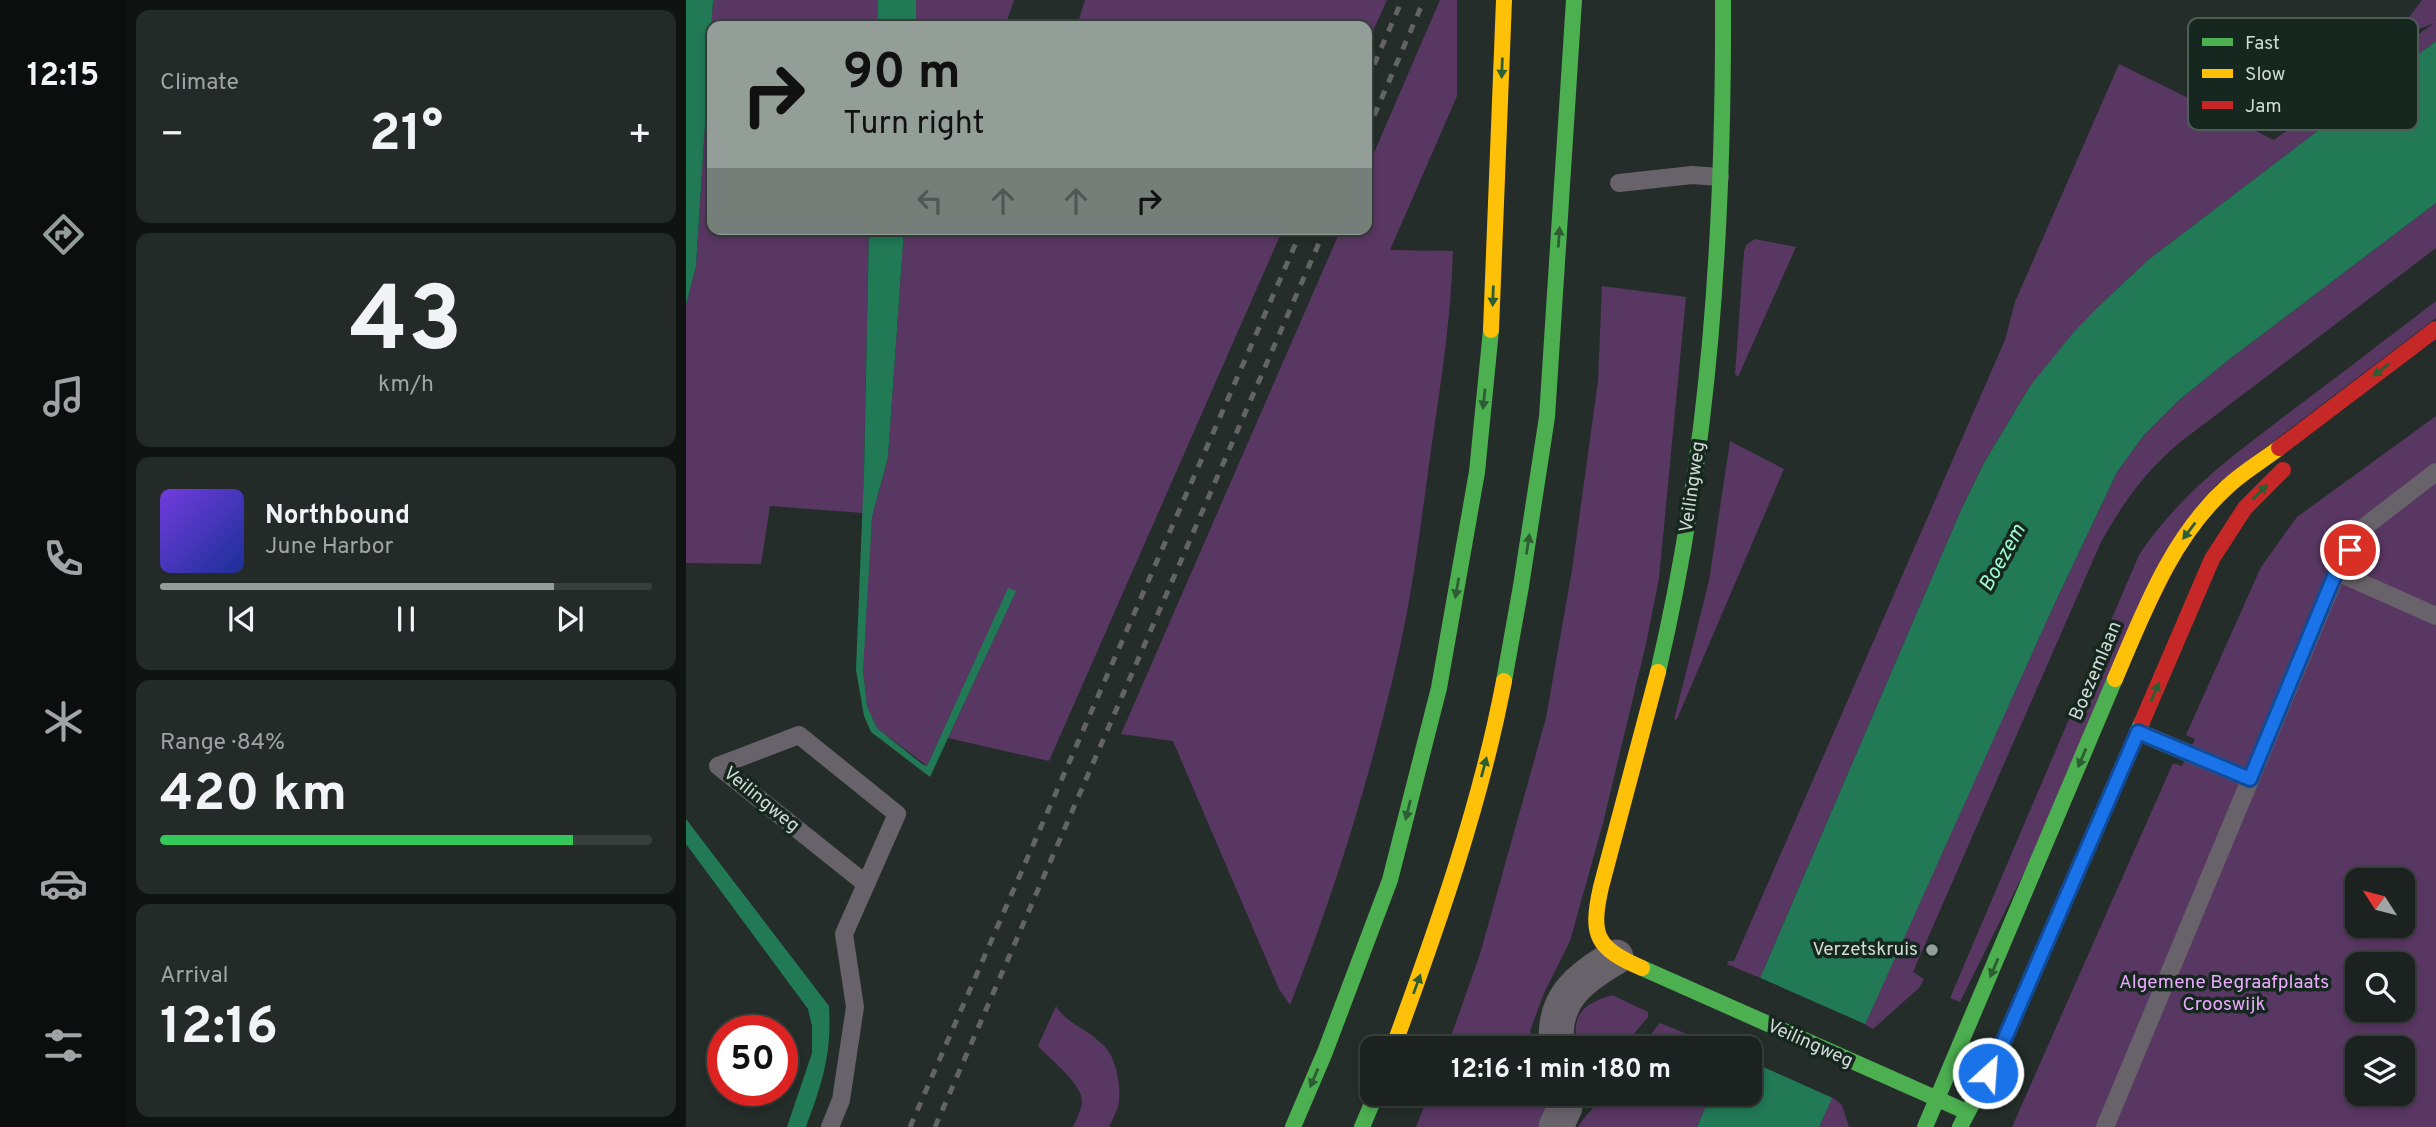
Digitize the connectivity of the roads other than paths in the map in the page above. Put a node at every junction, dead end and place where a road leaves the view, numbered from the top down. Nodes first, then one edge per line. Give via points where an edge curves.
1 (1504, 0) edge
2 (1574, 0) edge
3 (1723, 0) edge
4 (1720, 177) junction
5 (1619, 183) dead end
6 (2436, 329) edge
7 (2292, 463) dead end
8 (2436, 472) edge
9 (2336, 572) junction
10 (2436, 616) edge
11 (2138, 732) junction
12 (2250, 779) junction
13 (866, 884) junction
14 (1616, 957) junction
15 (1397, 1036) edge
16 (1557, 1036) edge
17 (1937, 1099) junction
18 (1371, 1106) edge
19 (1564, 1106) edge
20 (1964, 1119) edge
21 (830, 1127) edge
22 (1293, 1127) edge
23 (1362, 1127) edge
24 (1556, 1127) edge
25 (1925, 1127) edge
26 (2105, 1127) edge

1 -> 22 main road via 1491,331 1477,472 1439,688 1390,880
15 -> 2 main road via 1446,906 1496,722 1542,453
3 - 4 main road, Veilingweg
4 - 5 lane via 1692,175
4 - 14 main road, Veilingweg via 1711,339 1685,547 1659,668 1594,917 1601,943
6 -> 17 main road, Boezemlaan via 2228,486 2178,545 2152,592
11 -> 7 main road via 2216,551 2245,508
8 - 9 lane via 2363,528
9 - 10 lane
9 - 12 lane
11 - 12 lane
11 - 20 main road via 1998,1054
12 - 26 lane
13 - 13 lane, Veilingweg via 897,814 799,735 718,766
13 - 21 lane, Veilingweg via 844,934 855,1007 841,1100
14 - 16 street via 1590,973 1568,996 1558,1016
14 - 17 main road, Veilingweg
17 - 20 main road, Veilingweg
17 - 25 main road, Boezemlaan
18 - 23 main road
19 - 24 street

